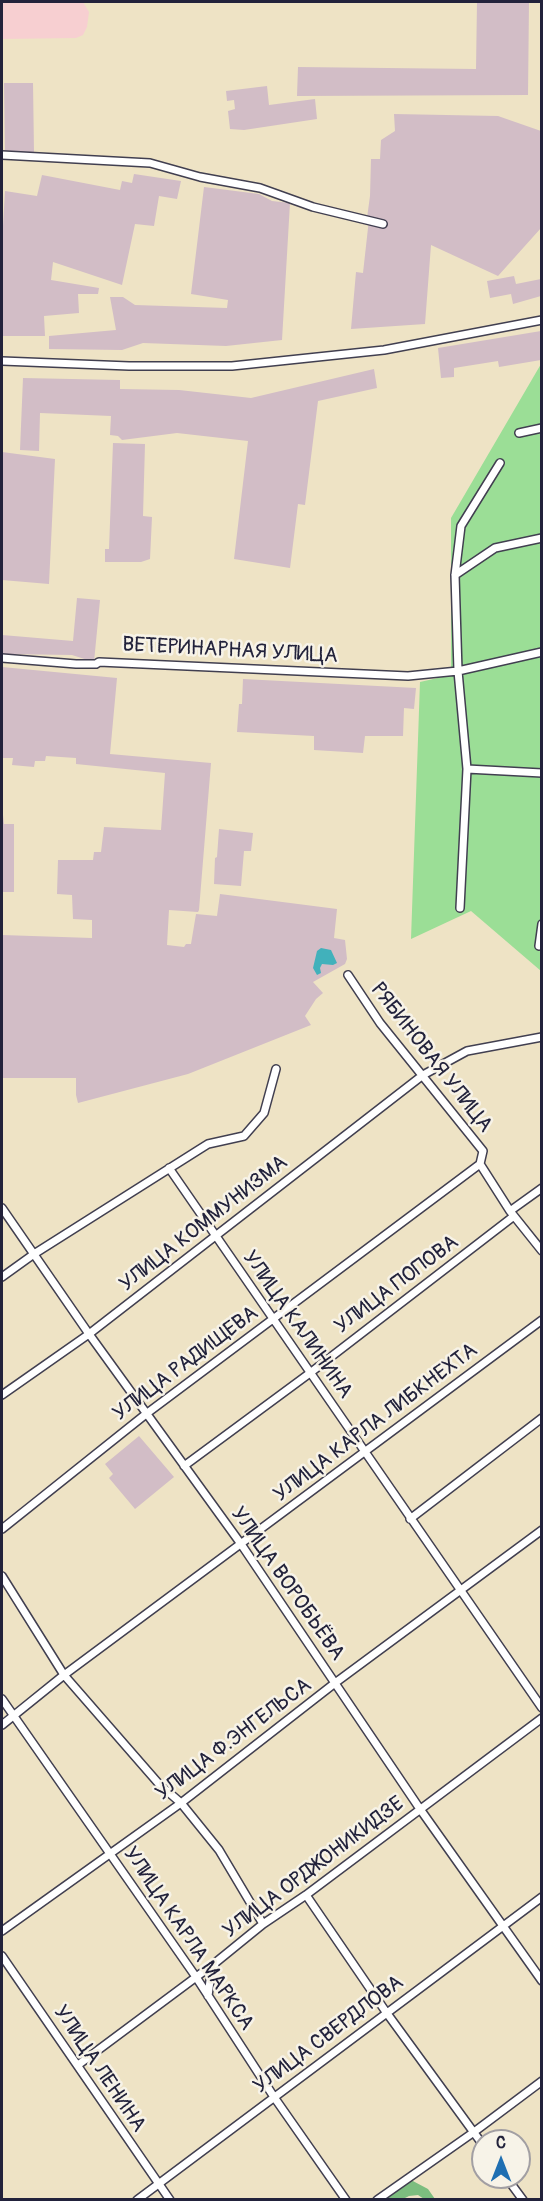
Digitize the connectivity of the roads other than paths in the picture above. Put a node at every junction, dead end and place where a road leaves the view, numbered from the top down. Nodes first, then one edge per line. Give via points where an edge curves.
1 (2, 155) edge
2 (383, 224) dead end
3 (542, 320) edge
4 (2, 362) edge
5 (542, 428) edge
6 (519, 433) dead end
7 (500, 463) dead end
8 (542, 538) edge
9 (454, 575) junction
10 (542, 652) edge
11 (2, 658) edge
12 (458, 671) junction
13 (467, 769) junction
14 (542, 773) edge
15 (460, 908) dead end
16 (542, 924) edge
17 (539, 946) dead end
18 (348, 975) dead end
19 (542, 1037) edge
20 (276, 1069) dead end
21 (423, 1075) junction
22 (480, 1164) junction
23 (169, 1168) junction
24 (542, 1188) edge
25 (2, 1208) edge
26 (512, 1213) junction
27 (215, 1236) junction
28 (542, 1251) edge
29 (34, 1254) junction
30 (2, 1277) edge
31 (273, 1319) junction
32 (542, 1320) edge
33 (90, 1334) junction
34 (310, 1373) junction
35 (2, 1395) edge
36 (146, 1414) junction
37 (542, 1418) edge
38 (366, 1451) junction
39 (184, 1466) junction
40 (410, 1519) junction
41 (2, 1528) edge
42 (542, 1530) edge
43 (241, 1544) junction
44 (2, 1576) edge
45 (458, 1590) junction
46 (64, 1675) junction
47 (335, 1683) junction
48 (2, 1699) edge
49 (542, 1708) edge
50 (13, 1717) junction
51 (542, 1718) edge
52 (2, 1725) edge
53 (181, 1803) junction
54 (420, 1809) junction
55 (110, 1852) junction
56 (306, 1894) junction
57 (542, 1897) edge
58 (263, 1923) junction
59 (504, 1927) junction
60 (2, 1931) edge
61 (2, 1956) edge
62 (215, 1963) junction
63 (196, 1977) junction
64 (542, 1981) edge
65 (208, 1996) junction
66 (386, 2012) junction
67 (78, 2065) junction
68 (542, 2082) edge
69 (274, 2097) junction
70 (472, 2129) edge
71 (478, 2129) edge
72 (471, 2134) edge
73 (159, 2184) junction
74 (137, 2199) edge
75 (170, 2199) edge
76 (346, 2199) edge
77 (377, 2199) edge

1 - 2 street via 150,163 260,188 313,207
3 - 4 street via 384,350 232,366
5 - 6 street
7 - 9 street via 461,526
8 - 9 street via 495,548
9 - 12 street
10 - 12 street, ВЕТЕРИНАРНАЯ УЛИЦА
11 - 12 street, ВЕТЕРИНАРНАЯ УЛИЦА via 408,676
12 - 13 street
13 - 14 street
13 - 15 street
16 - 17 street
18 - 21 street, РЯБИНОВАЯ УЛИЦА via 380,1023
19 - 21 street, УЛИЦА КОММУНИЗМА via 467,1051
20 - 23 street via 264,1113 247,1134 208,1144
21 - 22 street, РЯБИНОВАЯ УЛИЦА via 483,1151
21 - 27 street, УЛИЦА КОММУНИЗМА
22 - 26 street, РЯБИНОВАЯ УЛИЦА
22 - 31 street, УЛИЦА РАДИЩЕВА
23 - 27 street, УЛИЦА КАЛИНИНА
23 - 29 street
24 - 26 street, УЛИЦА ПОПОВА
25 - 29 street, УЛИЦА ВОРОБЬЁВА
26 - 28 street, РЯБИНОВАЯ УЛИЦА
26 - 34 street, УЛИЦА ПОПОВА
27 - 31 street, УЛИЦА КАЛИНИНА
27 - 33 street, УЛИЦА КОММУНИЗМА
29 - 30 street
29 - 33 street, УЛИЦА ВОРОБЬЁВА
31 - 34 street, УЛИЦА КАЛИНИНА
31 - 36 street, УЛИЦА РАДИЩЕВА
32 - 38 street, УЛИЦА КАРЛА ЛИБКНЕХТА
33 - 35 street, УЛИЦА КОММУНИЗМА
33 - 36 street, УЛИЦА ВОРОБЬЁВА
34 - 38 street, УЛИЦА КАЛИНИНА
34 - 39 street, УЛИЦА ПОПОВА
36 - 39 street, УЛИЦА ВОРОБЬЁВА
36 - 41 street, УЛИЦА РАДИЩЕВА
37 - 40 street
38 - 40 street, УЛИЦА КАЛИНИНА
38 - 43 street, УЛИЦА КАРЛА ЛИБКНЕХТА
39 - 43 street, УЛИЦА ВОРОБЬЁВА
40 - 45 street, УЛИЦА КАЛИНИНА
42 - 45 street, УЛИЦА Ф.ЭНГЕЛЬСА
43 - 46 street, УЛИЦА КАРЛА ЛИБКНЕХТА
43 - 47 street, УЛИЦА ВОРОБЬЁВА
44 - 46 street
45 - 47 street, УЛИЦА Ф.ЭНГЕЛЬСА
45 - 49 street, УЛИЦА КАЛИНИНА
46 - 50 street, УЛИЦА КАРЛА ЛИБКНЕХТА
46 - 53 street via 159,1784
47 - 53 street, УЛИЦА Ф.ЭНГЕЛЬСА
47 - 54 street, УЛИЦА ВОРОБЬЁВА
48 - 50 street, УЛИЦА КАРЛА МАРКСА
50 - 52 street, УЛИЦА КАРЛА ЛИБКНЕХТА
50 - 55 street, УЛИЦА КАРЛА МАРКСА
51 - 54 street, УЛИЦА ОРДЖОНИКИДЗЕ
53 - 55 street, УЛИЦА Ф.ЭНГЕЛЬСА
53 - 58 street via 219,1850
54 - 56 street, УЛИЦА ОРДЖОНИКИДЗЕ
54 - 59 street, УЛИЦА ВОРОБЬЁВА
55 - 60 street, УЛИЦА Ф.ЭНГЕЛЬСА
55 - 63 street, УЛИЦА КАРЛА МАРКСА
56 - 58 street, УЛИЦА ОРДЖОНИКИДЗЕ
56 - 66 street
57 - 59 street, УЛИЦА СВЕРДЛОВА
58 - 62 street, УЛИЦА ОРДЖОНИКИДЗЕ
59 - 64 street, УЛИЦА ВОРОБЬЁВА
59 - 66 street, УЛИЦА СВЕРДЛОВА
61 - 67 street, УЛИЦА ЛЕНИНА
62 - 63 street, УЛИЦА ОРДЖОНИКИДЗЕ
62 - 65 street
63 - 65 street, УЛИЦА КАРЛА МАРКСА
63 - 67 street, УЛИЦА ОРДЖОНИКИДЗЕ
65 - 69 street, УЛИЦА КАРЛА МАРКСА
66 - 69 street, УЛИЦА СВЕРДЛОВА
66 - 70 street
67 - 73 street, УЛИЦА ЛЕНИНА
68 - 71 street
69 - 73 street, УЛИЦА СВЕРДЛОВА
69 - 76 street, УЛИЦА КАРЛА МАРКСА
72 - 77 street
73 - 74 street, УЛИЦА СВЕРДЛОВА
73 - 75 street, УЛИЦА ЛЕНИНА

